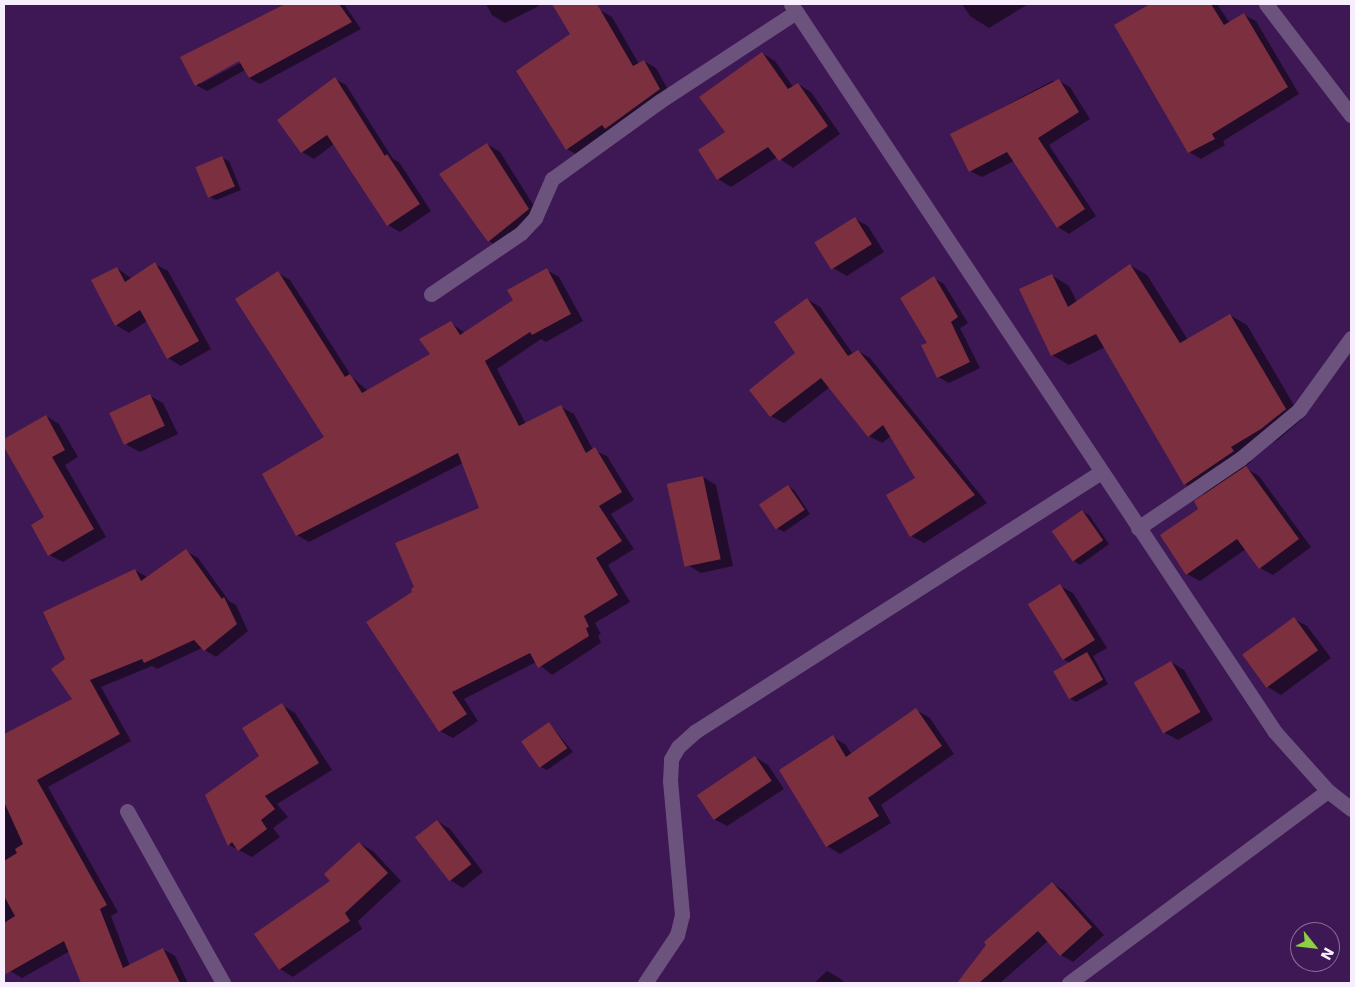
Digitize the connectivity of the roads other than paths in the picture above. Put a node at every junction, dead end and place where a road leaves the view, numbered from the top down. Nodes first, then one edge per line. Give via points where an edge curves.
1 (1266, 4) edge
2 (793, 8) edge
3 (1351, 115) edge
4 (431, 294) dead end
5 (1351, 338) edge
6 (1101, 472) junction
7 (1138, 528) junction
8 (1328, 791) junction
9 (1351, 809) edge
10 (127, 810) dead end
11 (223, 983) edge
12 (645, 983) edge
13 (1069, 983) edge

1 - 3 street
2 - 4 street via 552,179 535,218 521,233
2 - 6 street
5 - 7 street via 1299,410 1240,459
6 - 7 street
6 - 12 street via 704,726 678,747 671,759 670,781 682,915 677,935
7 - 8 street via 1275,732
8 - 9 street
8 - 13 street
10 - 11 street

